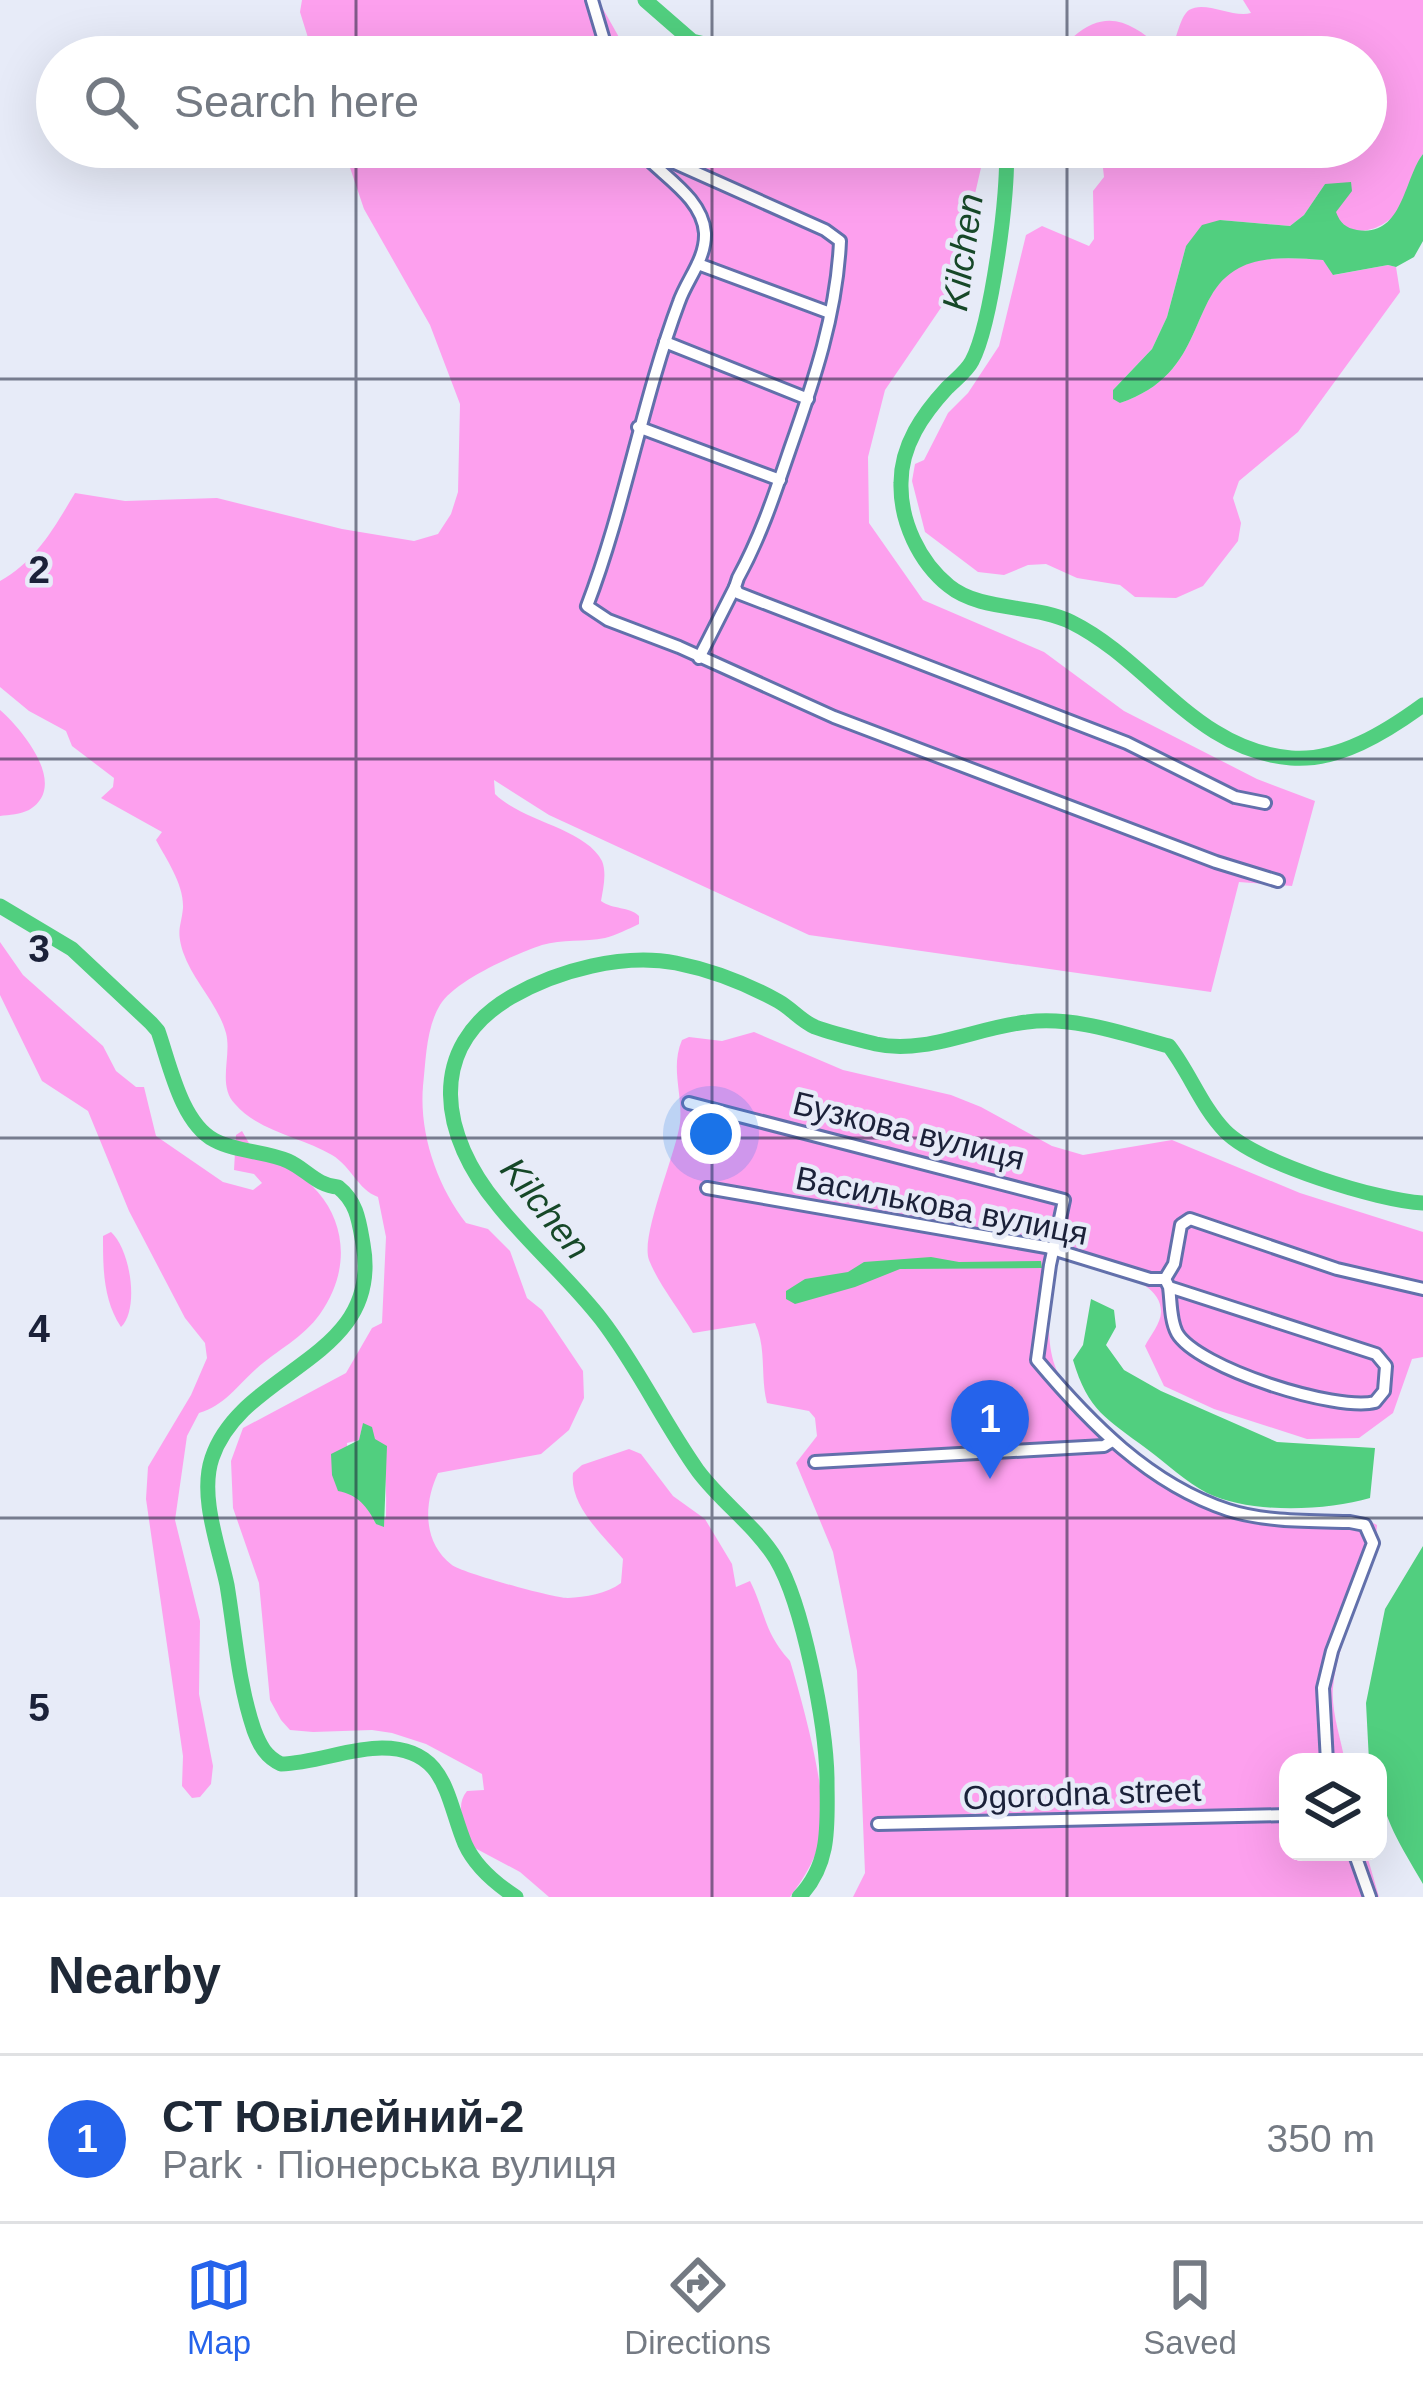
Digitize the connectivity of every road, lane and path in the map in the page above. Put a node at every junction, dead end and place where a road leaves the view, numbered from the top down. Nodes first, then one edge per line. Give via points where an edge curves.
1 (592, 0) edge
2 (603, 36) edge
3 (657, 168) edge
4 (686, 168) edge
5 (698, 264) junction
6 (830, 313) junction
7 (665, 342) junction
8 (808, 399) junction
9 (638, 427) junction
10 (779, 480) junction
11 (735, 587) junction
12 (699, 658) junction
13 (1265, 803) dead end
14 (1278, 881) dead end
15 (689, 1102) dead end
16 (707, 1188) dead end
17 (1054, 1250) junction
18 (1167, 1283) junction
19 (1423, 1289) edge
20 (1112, 1441) junction
21 (814, 1462) dead end
22 (1327, 1753) edge
23 (1279, 1815) edge
24 (878, 1824) dead end
25 (1357, 1861) edge
26 (1370, 1897) edge

1 - 2 street
3 - 5 street via 699,211 705,237
4 - 6 street via 840,241
5 - 6 street
5 - 7 street
6 - 8 street
7 - 8 street
7 - 9 street
8 - 10 street
9 - 10 street
9 - 12 street via 587,606
10 - 11 street
11 - 12 street
11 - 13 street
12 - 14 street via 834,717
15 - 17 street, Бузкова вулиця via 1061,1196
16 - 17 street, Василькова вулиця
17 - 18 street, Василькова вулиця
17 - 20 street via 1037,1360
18 - 18 street, Василькова вулиця via 1376,1354 1386,1378 1378,1399 1357,1405 1210,1363 1177,1334
18 - 19 street via 1181,1225 1190,1219
20 - 21 street
20 - 22 street via 1190,1495 1231,1511 1350,1522 1371,1532 1323,1688
23 - 24 street, Ogorodna street
25 - 26 street

